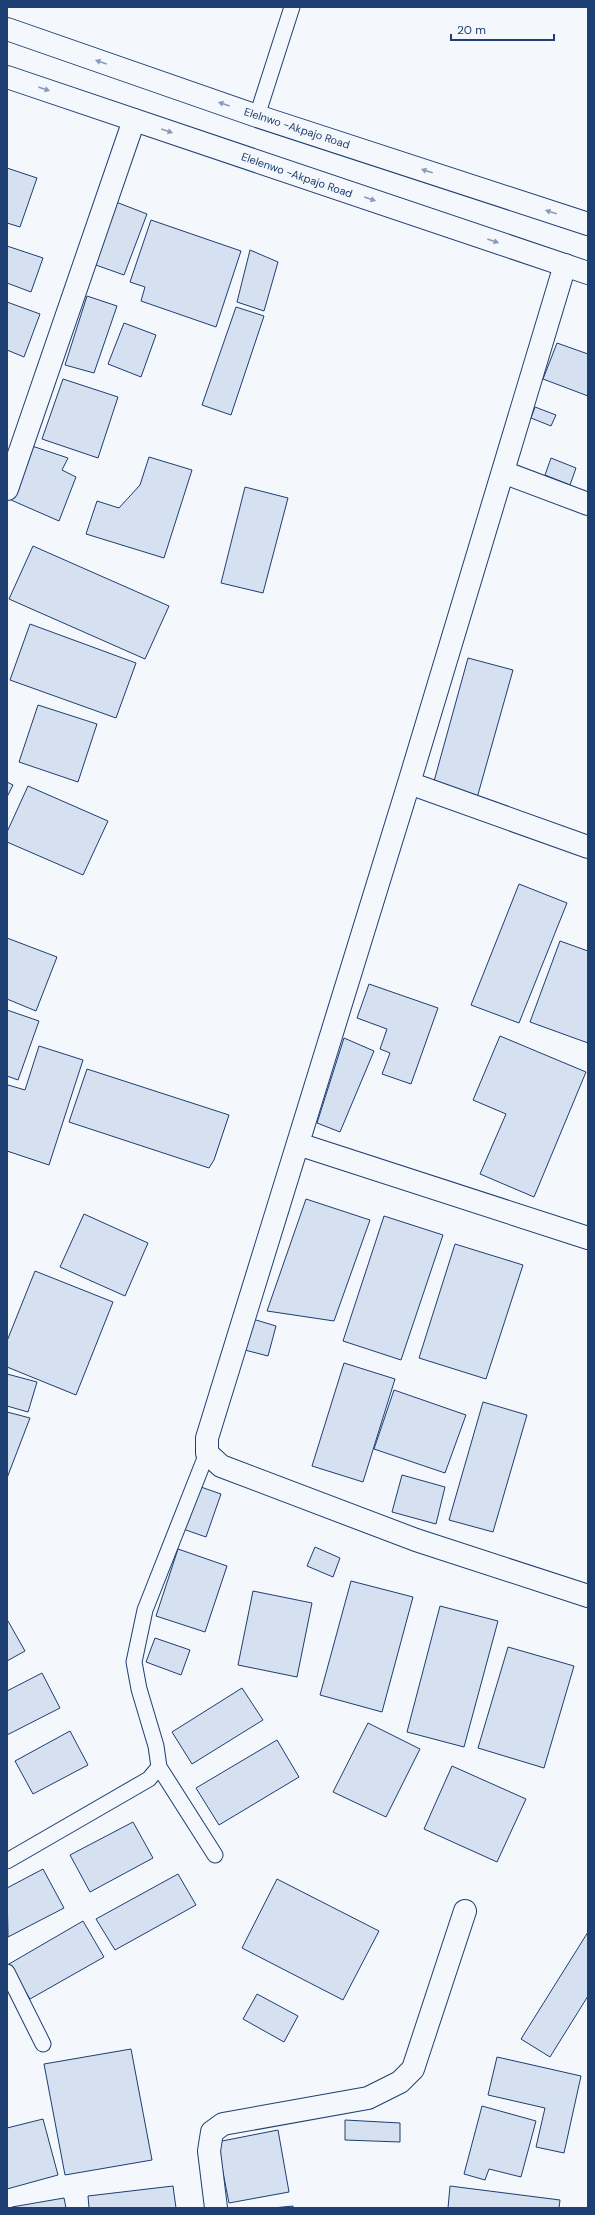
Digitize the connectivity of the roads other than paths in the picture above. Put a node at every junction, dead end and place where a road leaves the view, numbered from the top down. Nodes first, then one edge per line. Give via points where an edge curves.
1 (292, 7) edge
2 (7, 29) edge
3 (7, 77) edge
4 (257, 116) junction
5 (134, 120) junction
6 (588, 224) edge
7 (565, 265) junction
8 (588, 273) edge
9 (503, 472) junction
10 (7, 489) edge
11 (588, 504) edge
12 (409, 783) junction
13 (588, 847) edge
14 (298, 1144) junction
15 (588, 1238) edge
16 (207, 1453) junction
17 (588, 1596) edge
18 (159, 1767) junction
19 (215, 1855) dead end
20 (7, 1861) edge
21 (465, 1911) dead end
22 (7, 1972) edge
23 (43, 2044) dead end
24 (216, 2208) edge

1 - 4 lane
4 -> 2 street, Elelnwo -Akpajo Road
3 -> 5 street, Elelenwo -Akpajo Road
6 -> 4 street, Elelnwo -Akpajo Road
5 -> 7 street, Elelenwo -Akpajo Road
5 - 10 street
7 - 8 street, Elelenwo -Akpajo Road
7 - 9 street
9 - 11 street
9 - 12 street
12 - 13 street
12 - 14 street
14 - 15 street
14 - 16 street via 206,1438
16 - 17 street via 221,1466 409,1538
16 - 18 lane via 145,1610 134,1662
18 - 19 lane
18 - 20 lane via 149,1780
21 - 24 street via 413,2069 400,2082 368,2098 223,2124 212,2132 209,2151
22 - 23 lane

